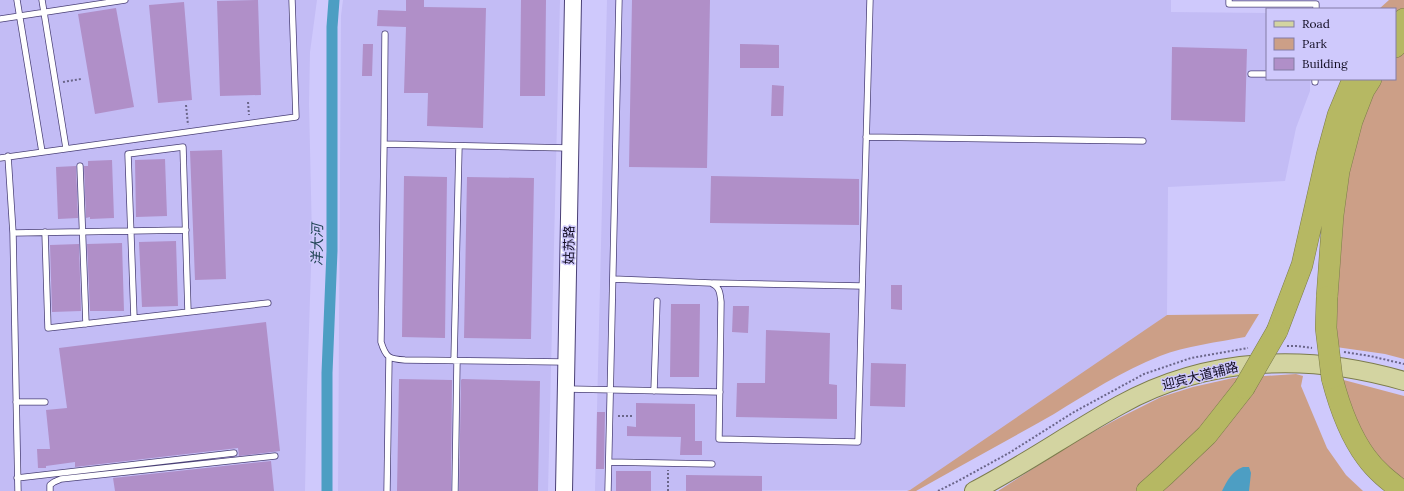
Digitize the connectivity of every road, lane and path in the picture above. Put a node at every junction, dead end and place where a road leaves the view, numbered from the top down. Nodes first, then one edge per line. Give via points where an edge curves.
1 (17, 0) edge
2 (42, 0) edge
3 (126, 0) edge
4 (292, 0) edge
5 (573, 0) edge
6 (619, 0) edge
7 (870, 0) edge
8 (1229, 0) edge
9 (1316, 8) edge
10 (44, 12) junction
11 (20, 16) junction
12 (0, 19) edge
13 (1404, 19) edge
14 (1396, 25) edge
15 (386, 34) dead end
16 (1404, 38) edge
17 (1396, 46) edge
18 (1251, 74) dead end
19 (1266, 74) edge
20 (81, 79) dead end
21 (1353, 80) edge
22 (1370, 80) edge
23 (56, 84) junction
24 (248, 102) dead end
25 (186, 105) dead end
26 (250, 124) junction
27 (189, 132) junction
28 (866, 137) junction
29 (1143, 141) dead end
30 (384, 144) junction
31 (460, 146) junction
32 (66, 148) junction
33 (570, 148) junction
34 (42, 152) junction
35 (8, 156) junction
36 (0, 158) edge
37 (80, 166) dead end
38 (186, 230) junction
39 (130, 231) junction
40 (45, 232) junction
41 (83, 232) junction
42 (13, 233) junction
43 (613, 279) junction
44 (711, 283) junction
45 (862, 286) junction
46 (657, 301) dead end
47 (268, 303) dead end
48 (188, 312) junction
49 (134, 318) junction
50 (86, 324) junction
51 (389, 358) junction
52 (456, 361) junction
53 (566, 362) junction
54 (1404, 381) edge
55 (566, 390) junction
56 (610, 390) junction
57 (654, 391) junction
58 (720, 392) junction
59 (16, 402) junction
60 (45, 402) dead end
61 (610, 416) junction
62 (632, 416) dead end
63 (234, 452) dead end
64 (275, 456) dead end
65 (609, 462) junction
66 (669, 463) junction
67 (712, 464) dead end
68 (17, 478) junction
69 (18, 491) edge
70 (50, 491) edge
71 (388, 491) edge
72 (455, 491) edge
73 (564, 491) edge
74 (608, 491) edge
75 (668, 491) edge
76 (974, 491) edge
77 (1147, 491) edge
78 (1402, 491) edge

1 - 11 lane
2 - 10 lane
3 - 10 lane
4 - 26 lane via 296,118
5 - 33 street, 姑苏路
6 - 43 lane
7 - 28 lane
8 - 9 lane via 1229,4 1316,4
10 - 11 lane
10 - 23 lane
11 - 12 lane
11 - 34 lane
13 - 14 highway
15 - 30 lane
16 - 17 highway
18 - 19 lane
20 - 23 path
21 - 77 highway, bridge via 1338,115 1327,155 1302,265 1277,331 1244,388 1207,435
22 - 78 highway, bridge via 1352,121 1340,170 1333,215 1326,328 1332,378 1350,429 1366,457 1384,478
23 - 32 lane
24 - 26 path
25 - 27 path
26 - 27 lane
27 - 32 lane
28 - 29 lane
28 - 45 lane
30 - 31 lane
30 - 51 lane via 381,342
31 - 33 lane
31 - 52 lane
32 - 34 lane
33 - 53 street, 姑苏路
34 - 35 lane
35 - 36 lane
35 - 42 lane
37 - 41 lane
38 - 39 lane
38 - 39 lane via 183,146 128,154
38 - 48 lane
39 - 41 lane
39 - 49 lane
40 - 41 lane
40 - 42 lane
40 - 50 lane via 48,328
41 - 50 lane
42 - 59 lane
43 - 44 lane
43 - 56 lane
44 - 45 lane
44 - 58 lane via 717,285 722,302
45 - 58 lane via 858,442 719,439
46 - 57 lane
47 - 48 lane
48 - 49 lane
49 - 50 lane
51 - 52 lane
51 - 71 lane
52 - 53 lane
52 - 72 lane
53 - 55 street, 姑苏路
54 - 76 main road, 迎宾大道辅路 via 1385,375 1321,364 1252,364 1214,370 1156,387
55 - 56 lane
55 - 73 street, 姑苏路
56 - 57 lane
56 - 61 lane
57 - 58 lane
59 - 60 lane
59 - 68 lane
61 - 62 path
61 - 65 lane
63 - 68 lane
64 - 70 lane via 61,479 50,485
65 - 66 lane
65 - 74 lane
66 - 67 lane
66 - 75 path
68 - 69 lane

